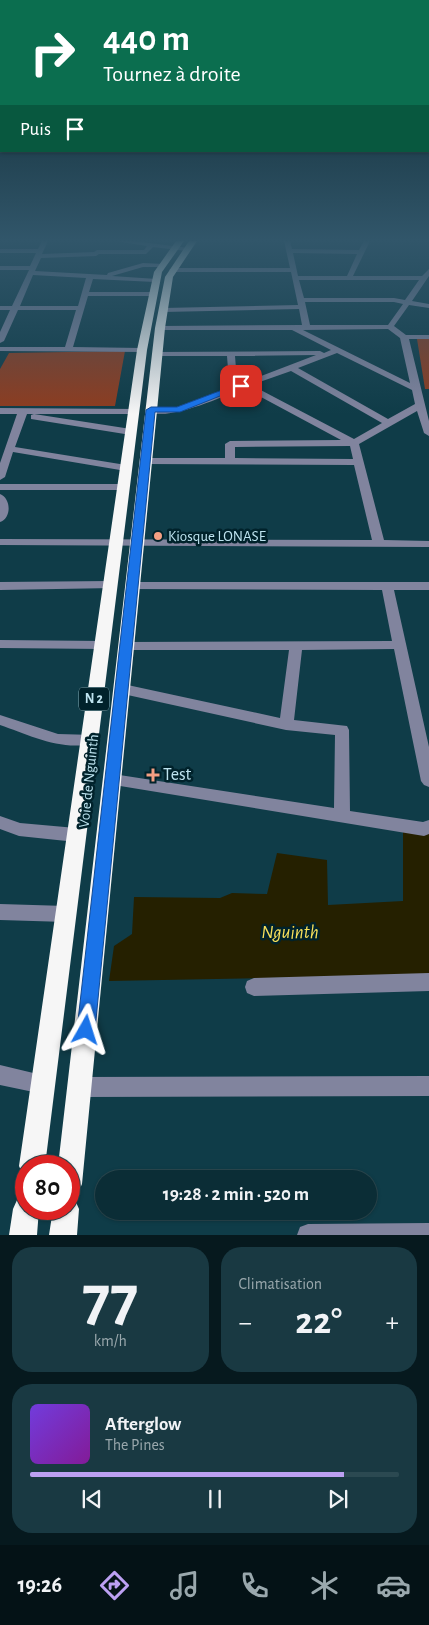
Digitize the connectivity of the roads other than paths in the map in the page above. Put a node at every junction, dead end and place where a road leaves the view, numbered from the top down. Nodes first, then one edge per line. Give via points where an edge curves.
1 (19, 299) edge
2 (83, 299) edge
3 (163, 299) edge
4 (164, 299) edge
5 (300, 299) edge
6 (409, 299) edge
7 (407, 302) junction
8 (301, 303) junction
9 (429, 306) edge
10 (0, 308) edge
11 (15, 308) junction
12 (80, 308) junction
13 (162, 310) junction
14 (390, 327) junction
15 (160, 328) junction
16 (292, 328) junction
17 (307, 328) junction
18 (2, 330) edge
19 (404, 336) junction
20 (429, 338) edge
21 (0, 341) edge
22 (0, 349) edge
23 (68, 349) junction
24 (150, 352) junction
25 (334, 352) junction
26 (231, 354) junction
27 (291, 367) junction
28 (242, 386) junction
29 (417, 390) junction
30 (429, 391) edge
31 (420, 405) junction
32 (142, 410) junction
33 (0, 411) edge
34 (23, 413) junction
35 (426, 418) edge
36 (388, 423) junction
37 (131, 432) junction
38 (429, 433) edge
39 (354, 442) junction
40 (10, 449) junction
41 (144, 462) junction
42 (230, 462) junction
43 (359, 462) junction
44 (126, 468) junction
45 (0, 477) edge
46 (0, 487) edge
47 (123, 487) junction
48 (0, 497) edge
49 (0, 518) edge
50 (0, 542) edge
51 (115, 543) junction
52 (138, 543) junction
53 (379, 544) junction
54 (429, 544) edge
55 (0, 586) edge
56 (110, 586) junction
57 (133, 586) junction
58 (387, 586) junction
59 (429, 586) edge
60 (0, 644) edge
61 (102, 645) junction
62 (296, 645) junction
63 (400, 645) junction
64 (127, 646) junction
65 (123, 688) junction
66 (0, 720) edge
67 (286, 725) junction
68 (89, 739) junction
69 (113, 780) junction
70 (429, 780) edge
71 (342, 816) junction
72 (0, 822) edge
73 (429, 827) edge
74 (76, 835) junction
75 (0, 912) edge
76 (66, 914) junction
77 (429, 982) edge
78 (254, 987) dead end
79 (0, 1075) edge
80 (43, 1084) junction
81 (429, 1086) edge
82 (80, 1087) junction
83 (33, 1155) edge
84 (72, 1155) edge
85 (25, 1220) edge
86 (65, 1220) edge
87 (429, 1234) edge
88 (23, 1235) edge
89 (63, 1235) edge
90 (308, 1235) edge

1 - 11 street
2 - 12 street
3 - 24 highway, Voie de Nguinth / N 2
4 - 13 highway, Voie de Nguinth / N 2
5 - 8 street
6 - 7 street
7 - 8 street
7 - 9 street
7 - 14 street
8 - 13 street
8 - 17 street
10 - 11 street
11 - 12 street
11 - 18 street
12 - 23 street
13 - 15 highway, Voie de Nguinth / N 2
14 - 17 street
14 - 19 street
15 - 16 street
15 - 24 highway, Voie de Nguinth / N 2
16 - 17 street
16 - 25 street
18 - 21 street
19 - 20 street
19 - 29 street
22 - 23 street
23 - 24 street
24 - 26 street
24 - 32 highway, Voie de Nguinth / N 2
25 - 26 street
25 - 27 street
25 - 29 street
26 - 28 street via 233,382
27 - 28 street
27 - 36 street
28 - 32 street via 178,410
28 - 39 street
29 - 30 street
29 - 31 street
31 - 35 street
31 - 36 street
32 - 34 street
32 - 37 highway, Voie de Nguinth / N 2
32 - 41 highway, Voie de Nguinth / N 2
33 - 34 street
34 - 37 street
34 - 40 street
35 - 38 street
36 - 39 street
37 - 44 highway, Voie de Nguinth / N 2
39 - 42 street via 230,444
39 - 43 street
40 - 44 street
40 - 45 street
41 - 42 street
41 - 52 highway, Voie de Nguinth / N 2
42 - 43 street
43 - 53 street
44 - 47 highway, Voie de Nguinth / N 2
46 - 47 street
47 - 51 highway, Voie de Nguinth / N 2
48 - 49 street via 4,508
50 - 51 street
51 - 52 street
51 - 56 highway, Voie de Nguinth / N 2
52 - 53 street
52 - 57 highway, Voie de Nguinth / N 2
53 - 54 street
55 - 56 street
56 - 61 highway, Voie de Nguinth / N 2
57 - 58 street
57 - 64 highway, Voie de Nguinth / N 2
58 - 59 street
58 - 63 street
60 - 61 street
61 - 68 highway, Voie de Nguinth / N 2
62 - 63 street
62 - 64 street
62 - 67 street
63 - 70 street
64 - 65 highway, Voie de Nguinth / N 2
65 - 67 street
65 - 69 highway, Voie de Nguinth / N 2
66 - 68 street via 58,739
67 - 71 street via 342,730
68 - 74 highway, Voie de Nguinth / N 2
69 - 71 street
69 - 82 highway, Voie de Nguinth / N 2
71 - 73 street via 424,829
72 - 74 street via 19,829
74 - 76 highway, Voie de Nguinth / N 2
75 - 76 street
76 - 80 highway, Voie de Nguinth / N 2
77 - 78 street
79 - 80 street
80 - 83 highway, Voie de Nguinth / N 2
81 - 82 street
82 - 84 highway, Voie de Nguinth / N 2
85 - 88 highway
86 - 89 highway
87 - 90 street

